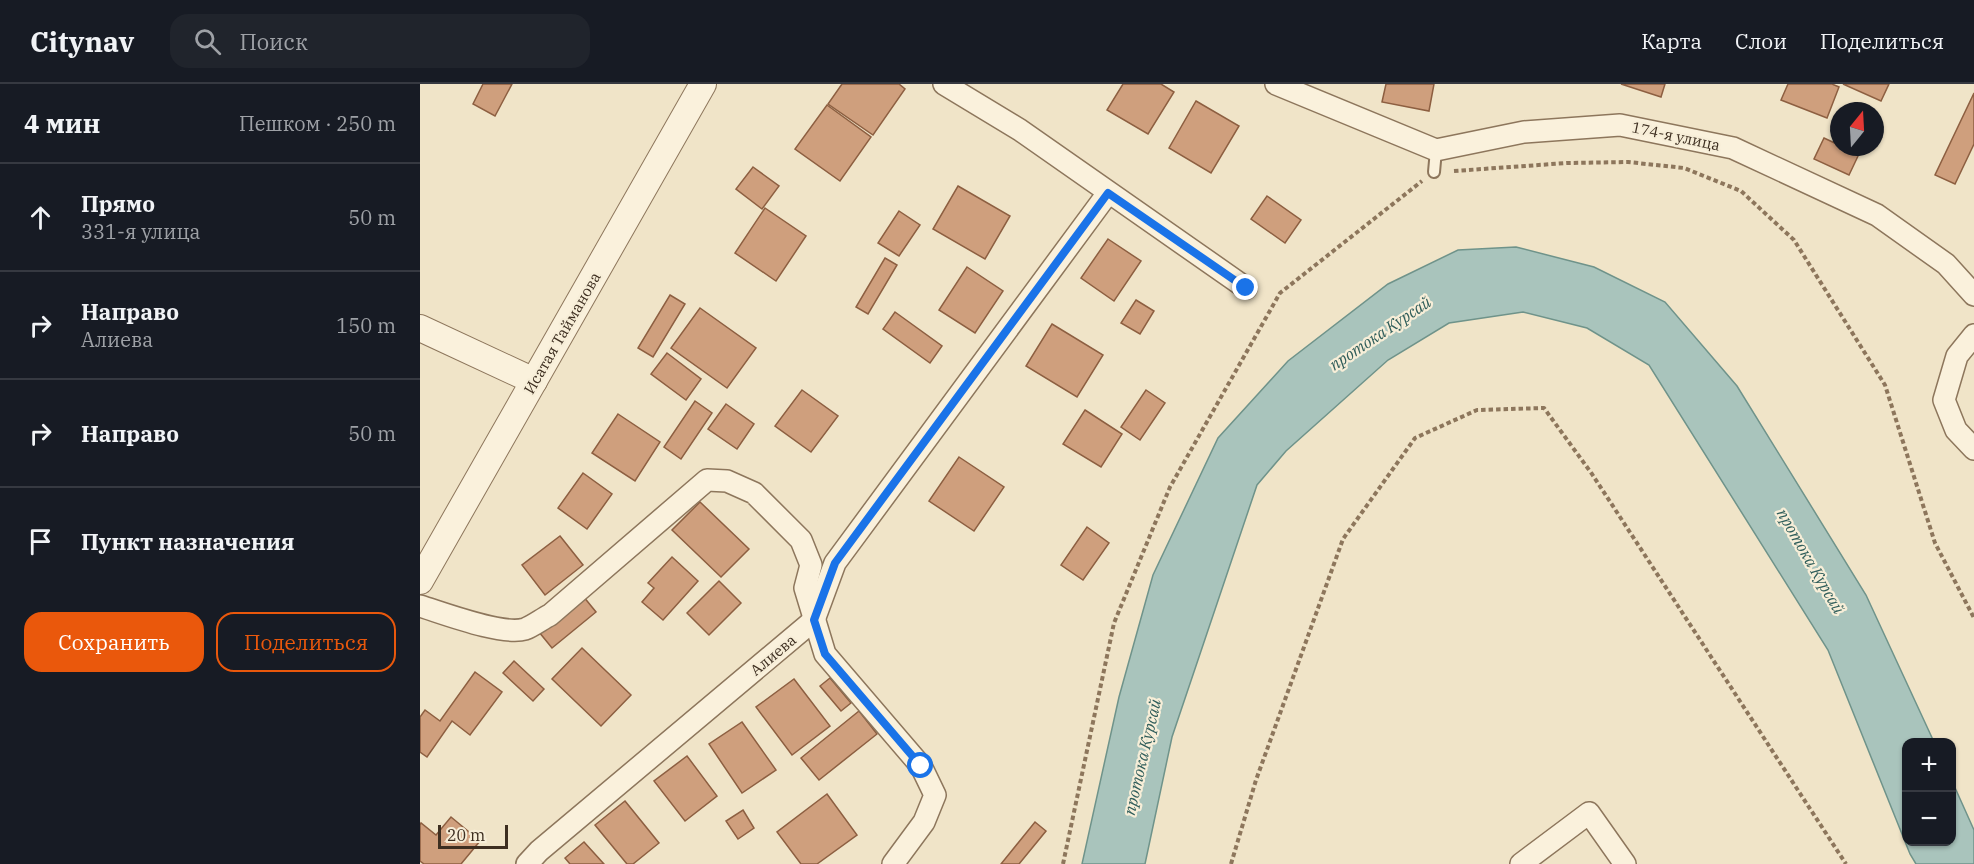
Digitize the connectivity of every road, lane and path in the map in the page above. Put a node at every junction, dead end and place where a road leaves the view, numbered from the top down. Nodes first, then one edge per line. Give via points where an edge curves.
1 (704, 84) edge
2 (944, 84) edge
3 (1276, 84) edge
4 (1436, 150) junction
5 (1434, 172) junction
6 (1108, 193) junction
7 (1246, 288) dead end
8 (1974, 295) edge
9 (420, 328) edge
10 (1974, 335) edge
11 (534, 381) junction
12 (1974, 448) edge
13 (420, 581) edge
14 (420, 606) edge
15 (1974, 618) edge
16 (814, 620) junction
17 (527, 864) edge
18 (893, 864) edge
19 (1064, 864) edge
20 (1231, 864) edge
21 (1521, 864) edge
22 (1625, 864) edge
23 (1846, 864) edge

1 - 11 street, Исатая Тайманова
2 - 6 street via 1020,130
3 - 4 street
4 - 5 lane
4 - 8 street, 174-я улица via 1524,132 1620,125 1733,148 1876,215 1946,264
5 - 15 path via 1628,162 1684,168 1741,191 1794,240 1885,385 1935,543
5 - 19 path via 1280,293 1170,487 1114,623
6 - 7 street
6 - 16 street, Алиева via 835,563
9 - 11 street
10 - 12 street via 1957,356 1944,400 1956,430
11 - 13 street, Исатая Тайманова
14 - 16 street via 483,625 524,629 550,615 707,480 727,481 753,493 801,540 811,565 805,588
16 - 17 street, Алиева
16 - 18 street via 825,654 921,766 935,795 924,822
20 - 23 path via 1256,780 1343,538 1415,438 1477,410 1544,408 1592,474
21 - 22 street via 1589,813

